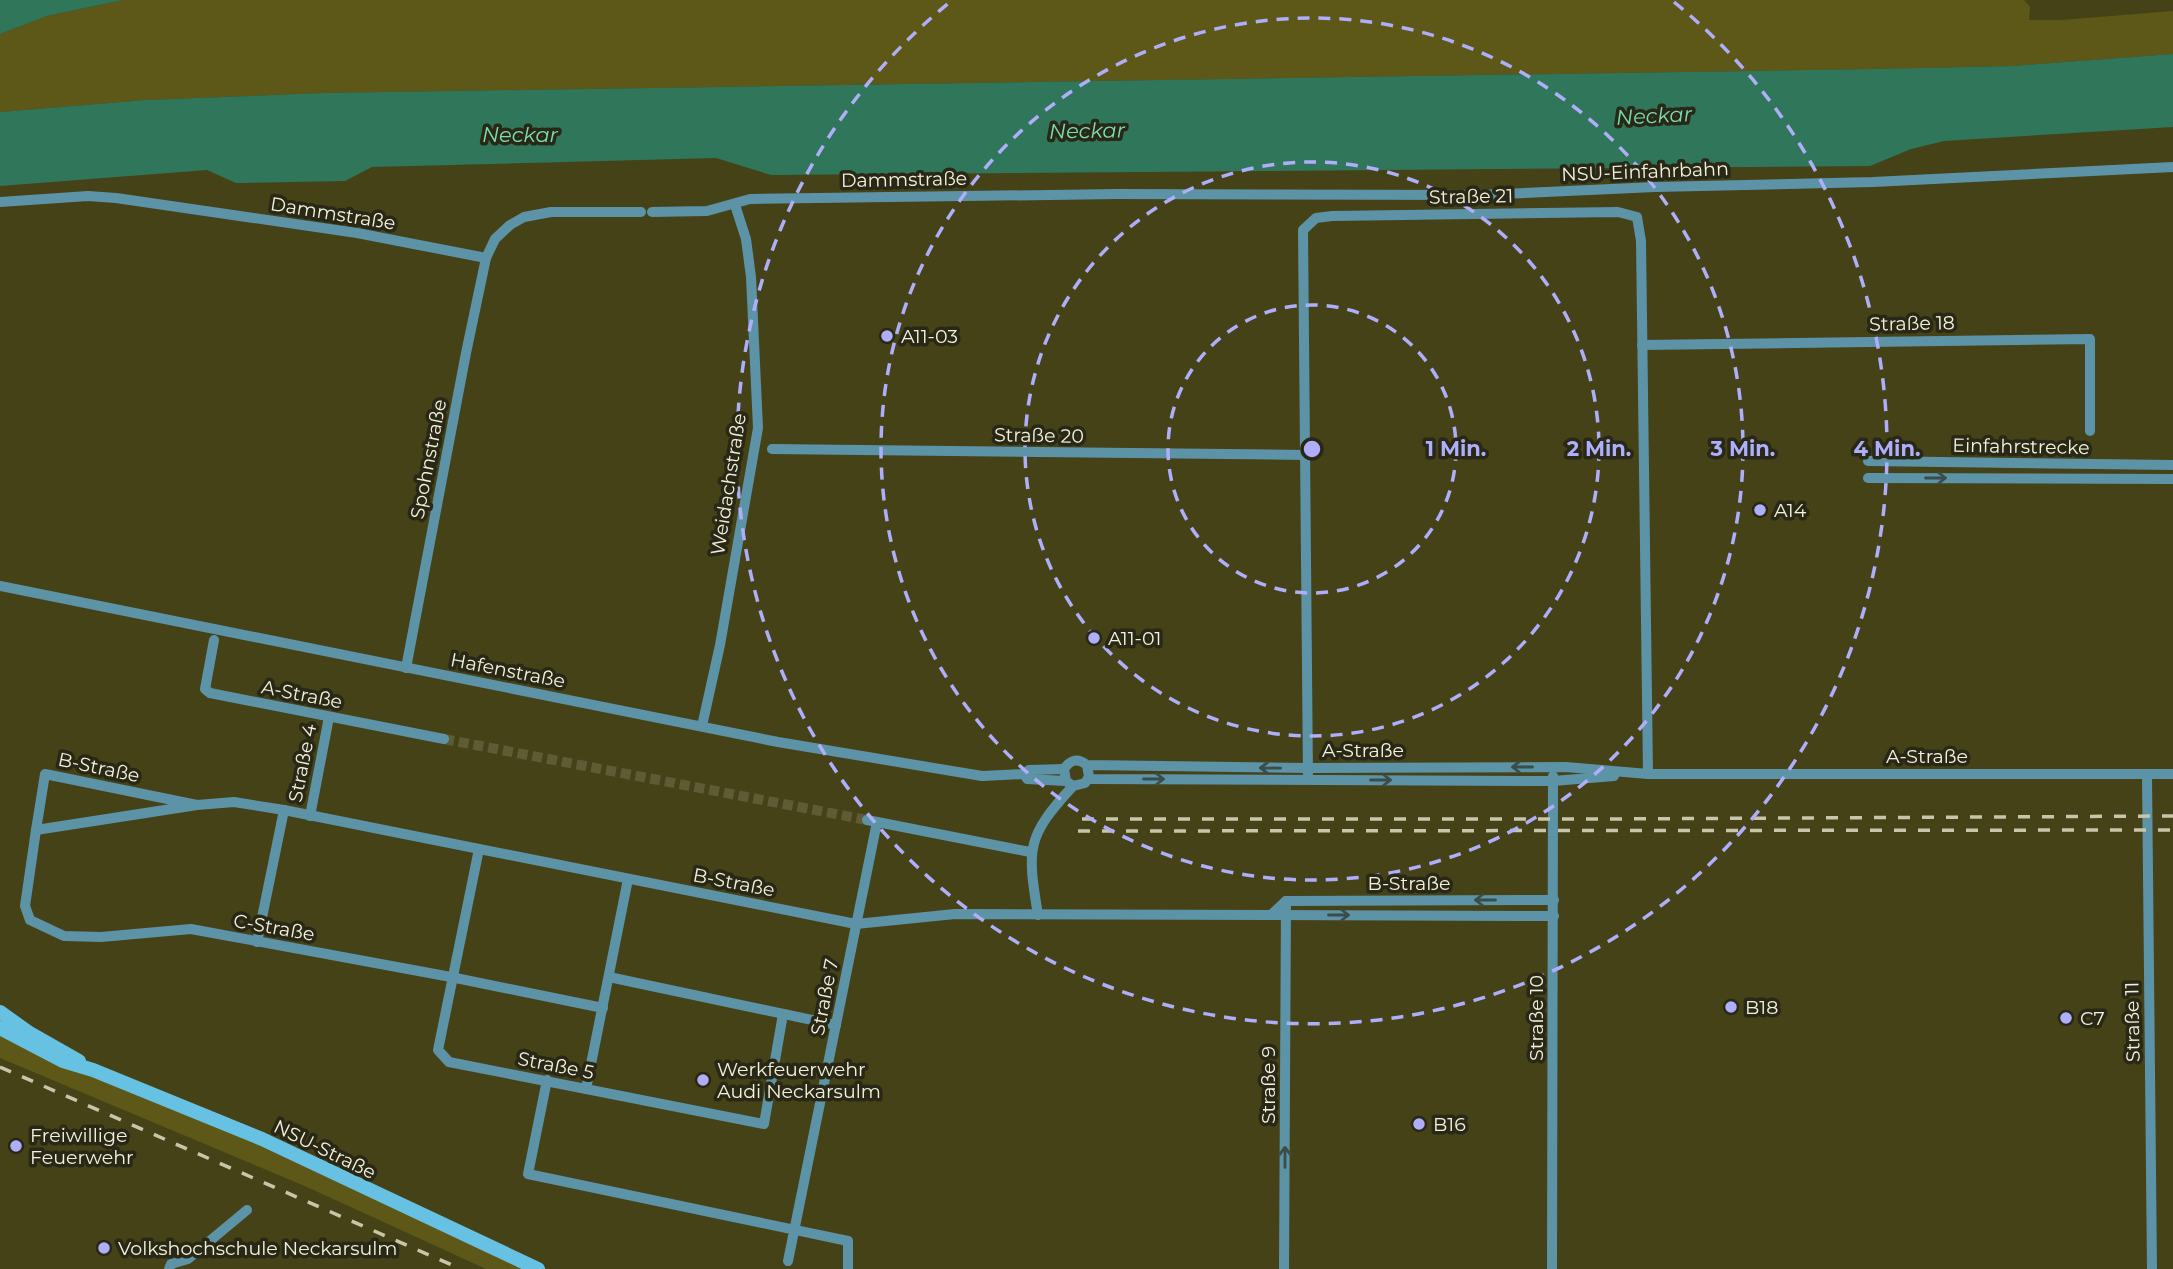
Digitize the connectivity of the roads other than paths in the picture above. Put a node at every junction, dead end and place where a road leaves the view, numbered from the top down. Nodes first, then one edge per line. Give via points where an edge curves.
1 (2173, 167) edge
2 (1117, 194) joint
3 (0, 202) edge
4 (735, 205) junction
5 (486, 258) junction
6 (1642, 345) junction
7 (2090, 432) dead end
8 (772, 449) dead end
9 (1306, 456) junction
10 (1868, 461) dead end
11 (2173, 465) edge
12 (1868, 478) dead end
13 (2173, 479) edge
14 (0, 586) edge
15 (214, 640) dead end
16 (406, 668) junction
17 (329, 717) junction
18 (702, 726) junction
19 (444, 740) tunnel mouth
20 (1087, 765) junction
21 (1553, 767) junction
22 (1308, 768) junction
23 (1064, 769) junction
24 (1011, 774) joint
25 (1024, 774) junction
26 (1643, 774) junction
27 (2173, 774) edge
28 (2147, 775) junction
29 (1089, 777) junction
30 (1308, 779) junction
31 (1553, 781) junction
32 (1070, 784) junction
33 (197, 805) junction
34 (284, 810) junction
35 (310, 816) junction
36 (36, 830) junction
37 (479, 849) junction
38 (1030, 852) junction
39 (628, 879) junction
40 (1554, 900) junction
41 (1286, 901) junction
42 (1038, 915) junction
43 (1271, 915) junction
44 (1286, 915) junction
45 (1554, 916) junction
46 (856, 924) junction
47 (257, 942) junction
48 (451, 977) junction
49 (609, 977) junction
50 (603, 1009) junction
51 (0, 1012) edge
52 (783, 1014) junction
53 (836, 1026) junction
54 (0, 1028) edge
55 (93, 1070) junction
56 (547, 1080) junction
57 (586, 1089) junction
58 (247, 1210) dead end
59 (795, 1230) junction
60 (788, 1261) dead end
61 (169, 1269) edge
62 (538, 1269) edge
63 (848, 1269) edge
64 (1284, 1269) edge
65 (1552, 1269) edge
66 (2152, 1269) edge

1 - 2 street, NSU-Einfahrbahn via 1480,195
2 - 4 street, Dammstraße via 750,199
3 - 5 street, Dammstraße via 116,198 357,233
4 - 5 street, Dammstraße via 707,211 551,212 524,217 495,239
4 - 18 street, Weidachstraße via 751,277 758,428
5 - 16 street, Spohnstraße
6 - 7 street, Straße 18 via 2090,339
6 - 9 street, Straße 21 via 1637,217 1618,212 1316,218 1303,230
6 - 26 street, Straße 21
8 - 9 street, Straße 20
9 - 22 street, Straße 21
10 - 11 street, Einfahrstrecke
12 -> 13 street, Einfahrstrecke
14 - 16 street, Hafenstraße
15 - 17 street, A-Straße via 205,689 210,693
16 - 18 street, Hafenstraße
17 - 19 street, A-Straße
17 - 35 street, Straße 4
18 - 24 street, Hafenstraße via 982,776
22 -> 20 street, A-Straße
20 - 23 street, A-Straße via 1075,760
20 - 29 street
21 -> 22 street, A-Straße
21 - 26 street, A-Straße
21 - 31 street, Straße 10
22 - 30 street, Straße 21
23 - 25 street, A-Straße
23 - 32 street
24 - 25 street, A-Straße
25 - 32 street, A-Straße via 1027,779
26 - 28 street, A-Straße
26 - 31 street, A-Straße
27 - 28 street, A-Straße
28 - 66 street, Straße 11
29 -> 30 street, A-Straße
29 - 32 street via 1080,786
30 -> 31 street, A-Straße
31 - 40 street, Straße 10
32 - 38 street via 1039,828
33 - 34 street, B-Straße via 234,802
33 - 36 street, B-Straße
33 - 36 street, B-Straße via 45,774
34 - 35 street, B-Straße
34 - 47 street, Straße 4
35 - 37 street, B-Straße
36 - 47 street, C-Straße via 25,906 30,920 64,936 191,929
37 - 39 street, B-Straße
37 - 48 street, Straße 5
38 - 42 street
38 - 46 street, Straße 7 via 872,821
39 - 46 street, B-Straße
39 - 49 street
40 -> 41 street, B-Straße
40 - 45 street, Straße 10
41 - 43 street
41 - 44 street, Straße 9
42 - 43 street, B-Straße
42 - 46 street, B-Straße via 955,914
43 - 44 street, B-Straße
44 -> 45 street, B-Straße
64 -> 44 street, Straße 9
45 - 65 street, Straße 10
46 - 53 street, Straße 7
47 - 48 street, C-Straße
48 - 50 street, C-Straße
48 - 56 street, Straße 5 via 438,1050 449,1062
49 - 50 street
49 - 52 street
50 - 57 street
51 - 55 main road, NSU-Straße
52 - 53 street
52 - 57 street, Straße 5 via 764,1124
53 - 59 street, Straße 7
54 - 55 main road, NSU-Straße via 63,1061
55 - 62 main road, NSU-Straße via 250,1134
56 - 57 street, Straße 5
56 - 59 street via 528,1174
58 - 61 street
59 - 60 street, Straße 7
59 - 63 street via 848,1241

